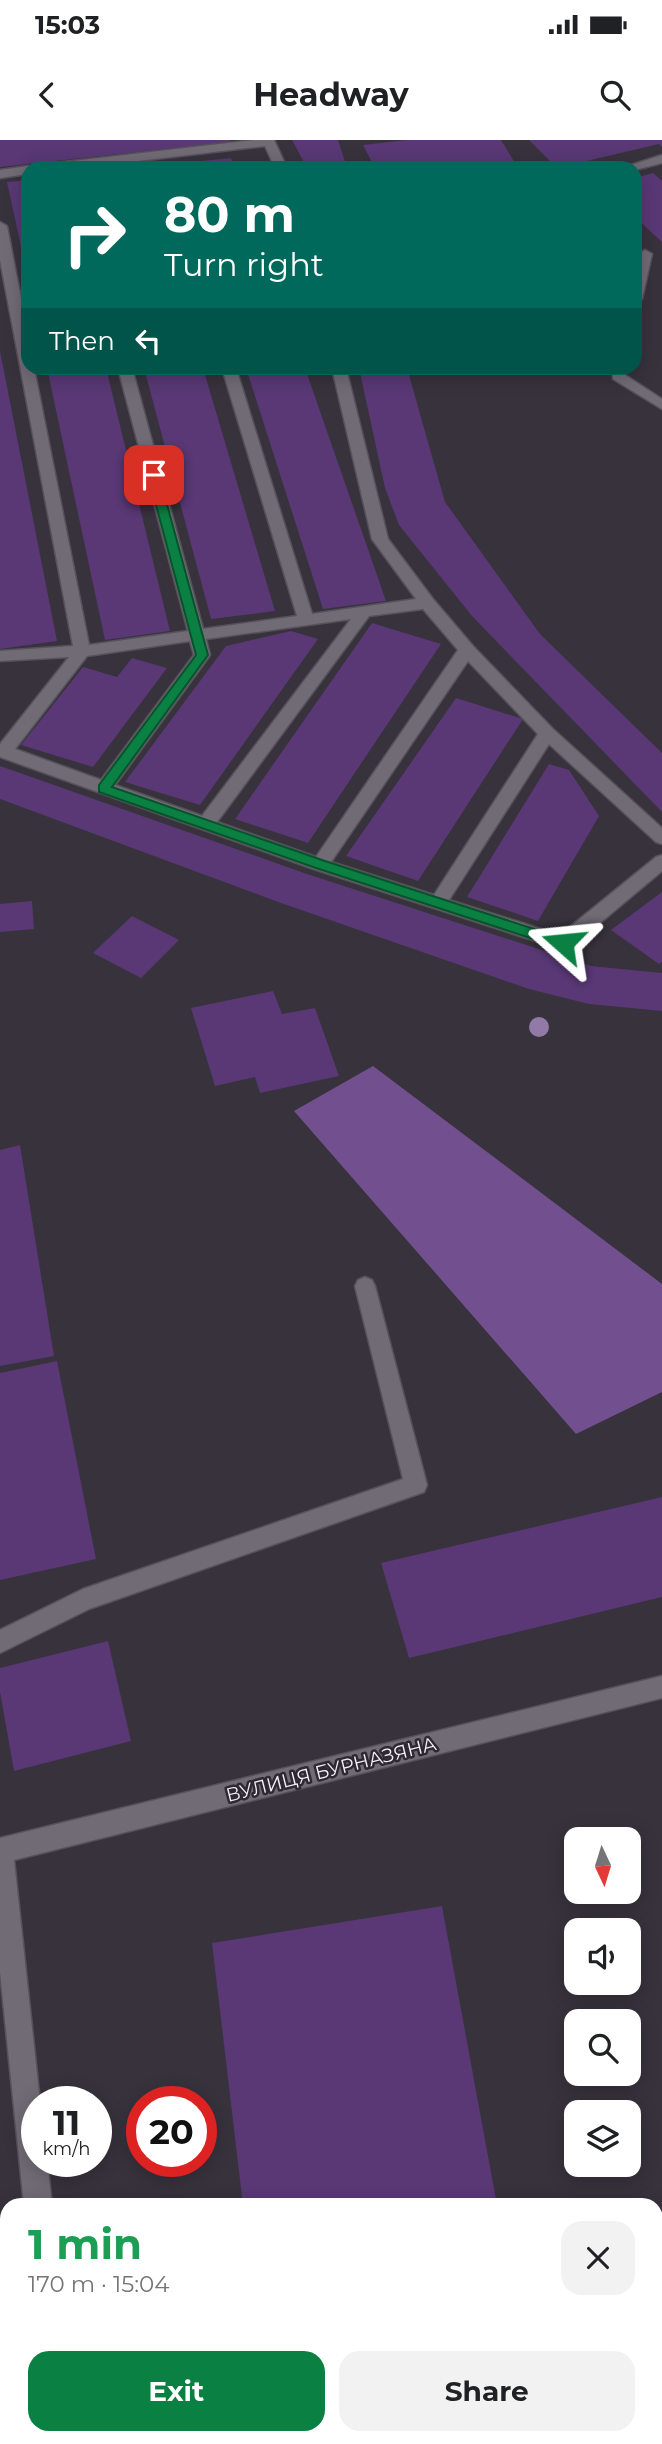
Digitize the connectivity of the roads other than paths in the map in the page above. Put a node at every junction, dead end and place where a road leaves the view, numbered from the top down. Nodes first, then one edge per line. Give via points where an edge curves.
1 (163, 154) junction
2 (662, 159) edge
3 (114, 161) edge
4 (165, 161) edge
5 (278, 161) edge
6 (642, 164) edge
7 (21, 171) edge
8 (0, 174) edge
9 (0, 226) edge
10 (642, 250) edge
11 (662, 261) edge
12 (21, 335) edge
13 (29, 375) edge
14 (127, 375) edge
15 (231, 375) edge
16 (341, 375) edge
17 (618, 375) edge
18 (662, 405) edge
19 (427, 603) junction
20 (365, 612) junction
21 (306, 618) junction
22 (197, 636) junction
23 (467, 650) junction
24 (82, 651) junction
25 (0, 656) edge
26 (547, 733) junction
27 (1, 751) edge
28 (104, 789) junction
29 (206, 824) junction
30 (662, 838) edge
31 (662, 861) edge
32 (320, 865) junction
33 (438, 903) junction
34 (365, 1286) dead end
35 (0, 1642) edge
36 (662, 1688) edge
37 (0, 1851) edge
38 (37, 2198) edge

1 - 3 street
1 - 4 street
1 - 5 street via 269,142
2 - 6 street
7 - 8 street
9 - 12 street
10 - 11 street
13 - 24 street
14 - 22 street
15 - 21 street
16 - 19 street via 380,539
17 - 18 street
19 - 20 street
19 - 23 street
20 - 21 street
20 - 29 street
21 - 22 street
22 - 24 street
22 - 28 street via 202,655
23 - 26 street
23 - 32 street
24 - 25 street
24 - 27 street
26 - 30 street
26 - 33 street
27 - 28 street
28 - 29 street
29 - 32 street
31 - 33 street via 563,943
32 - 33 street
34 - 35 street via 416,1485 83,1600
36 - 37 street, ВУЛИЦЯ БУРНАЗЯНА
37 - 38 street

